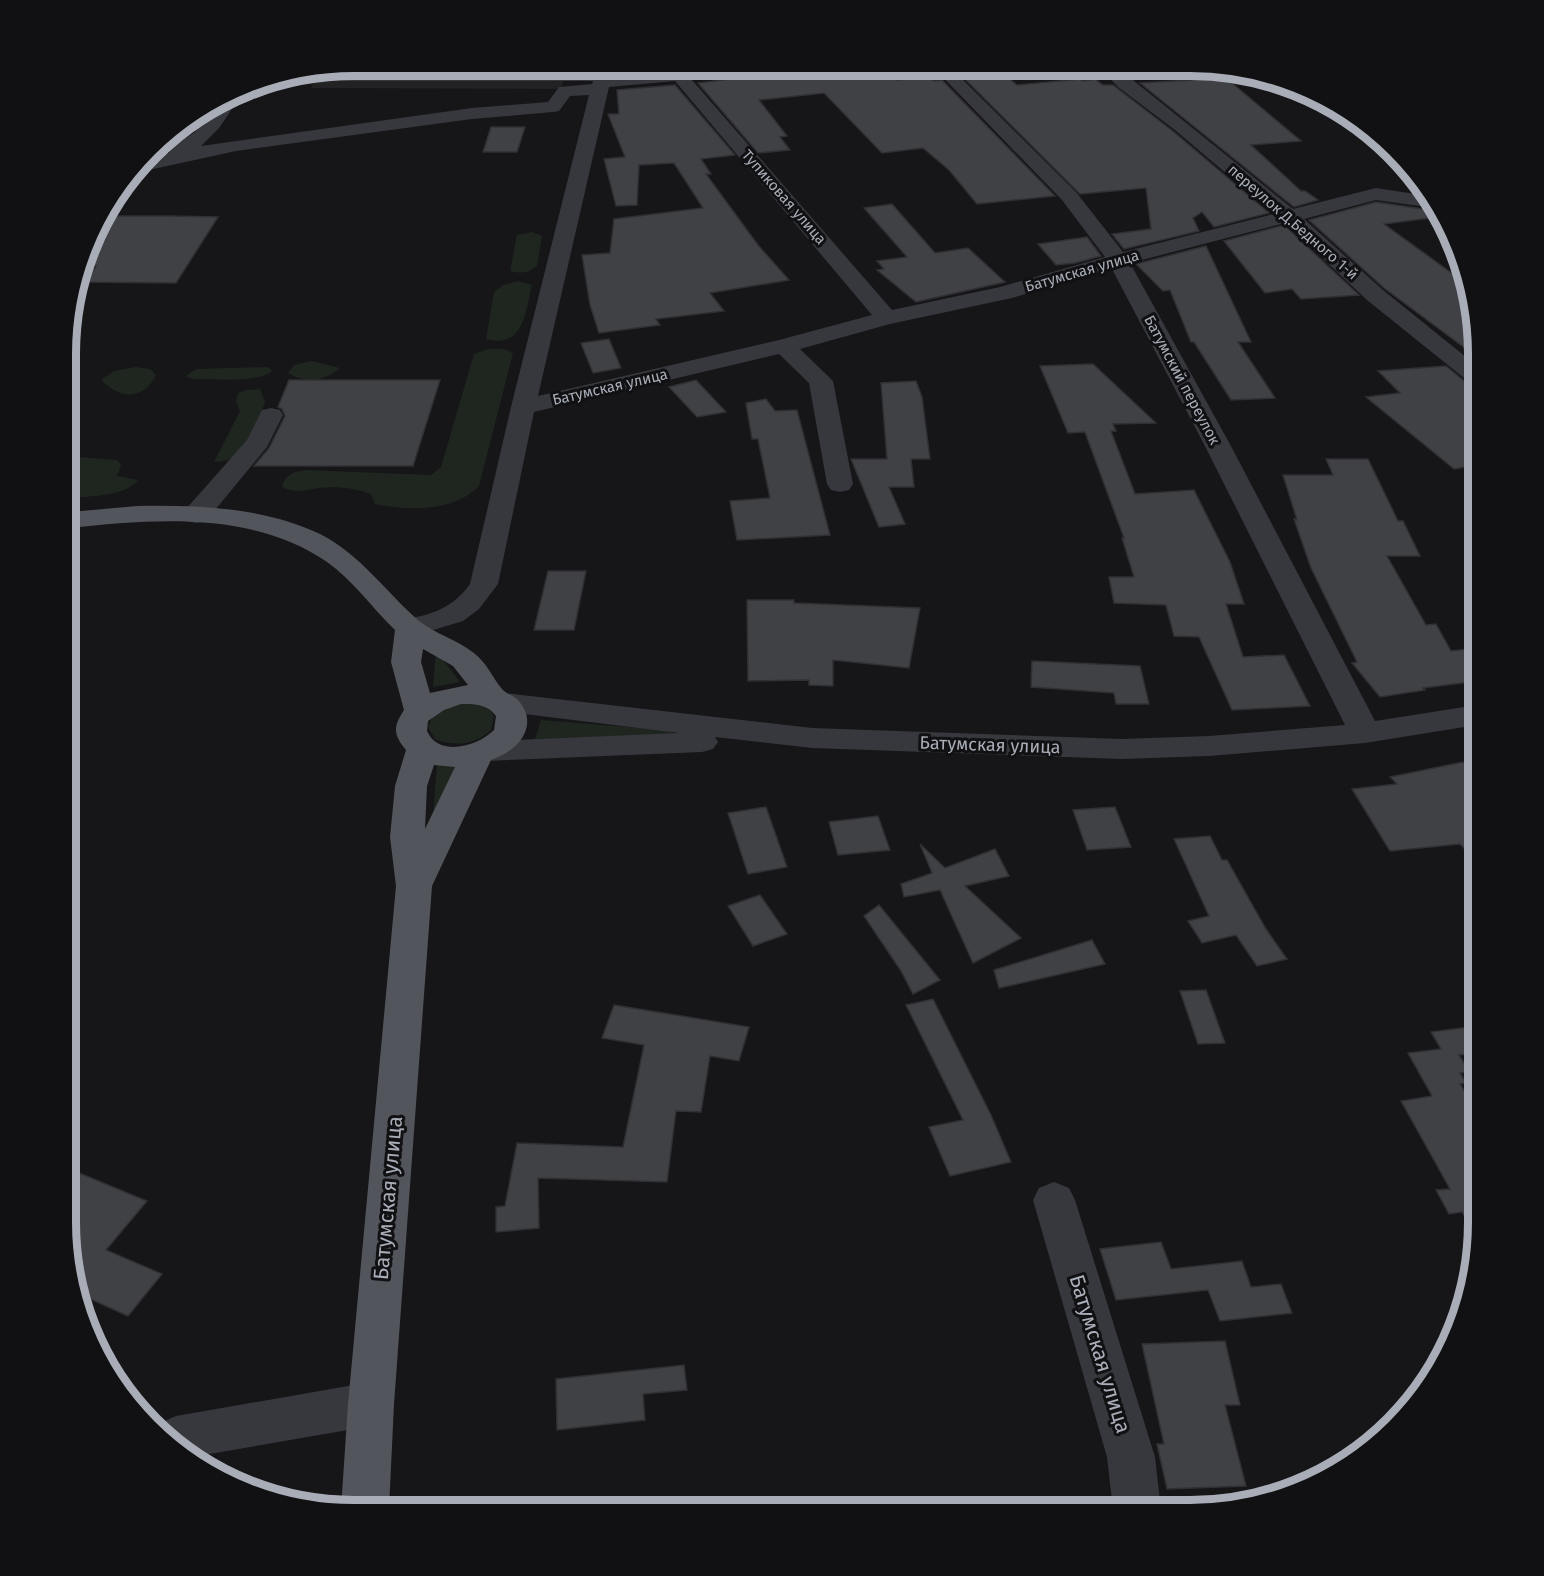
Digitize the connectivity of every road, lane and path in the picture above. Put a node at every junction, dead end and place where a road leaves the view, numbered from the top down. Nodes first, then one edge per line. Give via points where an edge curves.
1 (543, 76) edge
2 (691, 76) edge
3 (950, 76) edge
4 (1117, 76) edge
5 (681, 77) junction
6 (603, 78) edge
7 (223, 110) edge
8 (169, 157) junction
9 (153, 163) edge
10 (1422, 202) edge
11 (1288, 214) junction
12 (1118, 260) junction
13 (887, 318) junction
14 (784, 346) junction
15 (1468, 370) edge
16 (523, 407) junction
17 (272, 415) dead end
18 (840, 484) dead end
19 (196, 515) junction
20 (76, 520) edge
21 (410, 628) junction
22 (497, 700) junction
23 (420, 711) junction
24 (1468, 716) edge
25 (1365, 733) junction
26 (812, 738) junction
27 (422, 749) junction
28 (483, 752) junction
29 (414, 886) junction
30 (1054, 1200) dead end
31 (371, 1404) junction
32 (180, 1437) edge
33 (366, 1500) edge
34 (1136, 1500) edge

1 - 6 street
2 - 5 street
3 - 12 street, Батумский переулок via 1070,196
4 - 11 street, переулок Д.Бедного 1-й
5 - 6 street
5 - 13 street, Тупиковая улица
6 - 8 street via 565,91 553,107 499,109
6 - 16 street, Батумская улица
7 - 8 street via 202,137
8 - 9 street
10 - 11 street, Батумская улица via 1376,194
11 - 12 street, Батумская улица
11 - 15 street, переулок Д.Бедного 1-й via 1375,295
12 - 13 street, Батумская улица via 1004,294
12 - 25 street, Батумский переулок
13 - 14 street, Батумская улица
14 - 16 street, Батумская улица
14 - 18 street via 820,381
16 - 21 street, Батумская улица via 484,584 460,612
17 - 19 street via 258,442
19 - 20 main road
19 - 21 main road via 280,528 309,540 336,555 365,579
21 - 22 main road via 465,661
21 - 23 main road via 406,662
22 - 23 main road via 477,694 445,697
22 - 26 street, Батумская улица
22 - 28 main road via 510,711 512,728 499,744
23 - 27 main road via 411,731
24 - 25 street, Батумская улица
25 - 26 street, Батумская улица via 1121,749
26 - 28 street
27 - 28 main road via 448,757
27 - 29 main road via 411,786 406,837
28 - 29 main road
29 - 31 main road, Батумская улица
30 - 34 street, Батумская улица via 1131,1458
31 - 32 street
31 - 33 main road, Батумская улица

